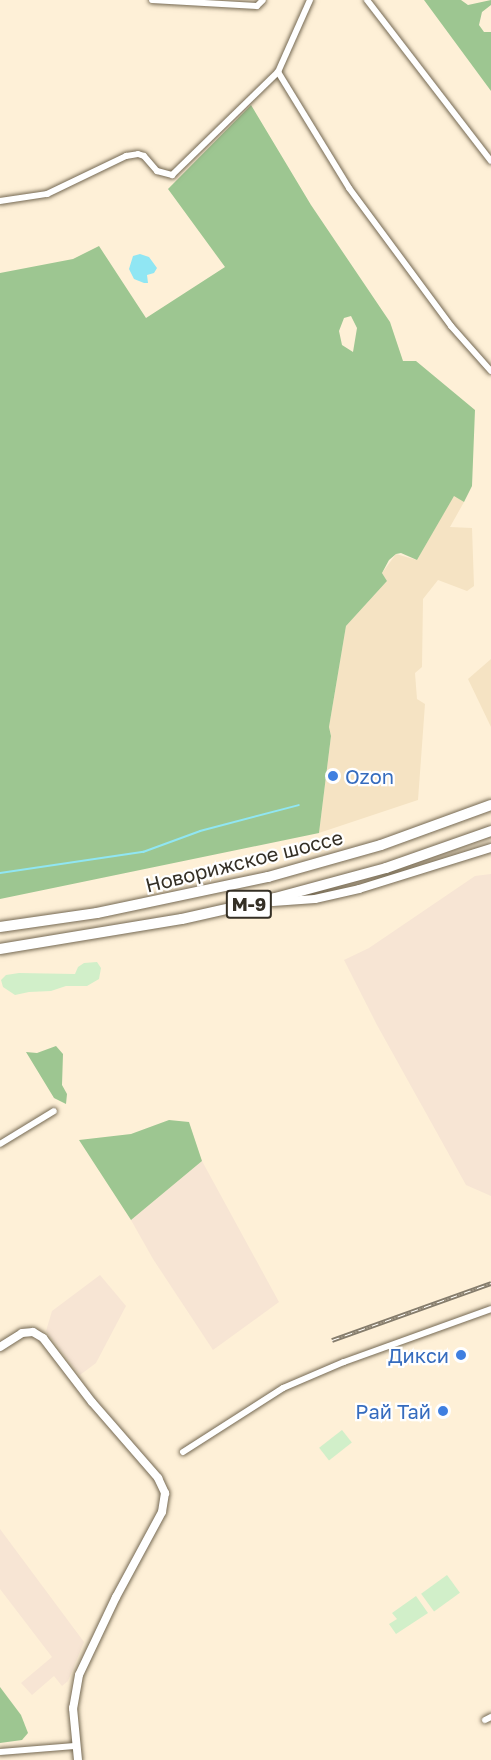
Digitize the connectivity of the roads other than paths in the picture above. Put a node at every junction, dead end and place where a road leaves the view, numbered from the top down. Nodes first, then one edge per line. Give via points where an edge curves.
1 (152, 0) edge
2 (263, 0) edge
3 (310, 0) edge
4 (367, 0) edge
5 (278, 72) junction
6 (491, 161) edge
7 (0, 201) edge
8 (491, 371) edge
9 (491, 805) edge
10 (491, 831) edge
11 (491, 848) edge
12 (258, 902) junction
13 (0, 927) edge
14 (0, 949) edge
15 (54, 1111) dead end
16 (0, 1144) edge
17 (491, 1309) edge
18 (0, 1347) edge
19 (183, 1452) dead end
20 (75, 1746) junction
21 (0, 1752) edge
22 (78, 1760) edge

1 - 2 street via 257,6
3 - 5 street
4 - 6 street
5 - 7 street via 172,175 157,171 138,154 47,194
5 - 8 street via 349,188 451,326
9 - 13 highway, Новорижское шоссе / М-9 via 381,845 268,877 97,913
10 - 12 highway, Новорижское шоссе / М-9 via 351,879
11 - 12 street via 359,889 315,899
12 - 14 highway, Новорижское шоссе / М-9 via 139,927
15 - 16 street
17 - 19 street via 283,1388
18 - 20 street via 22,1333 33,1332 43,1338 164,1486 162,1512 82,1666 74,1697
20 - 21 street
20 - 22 street

